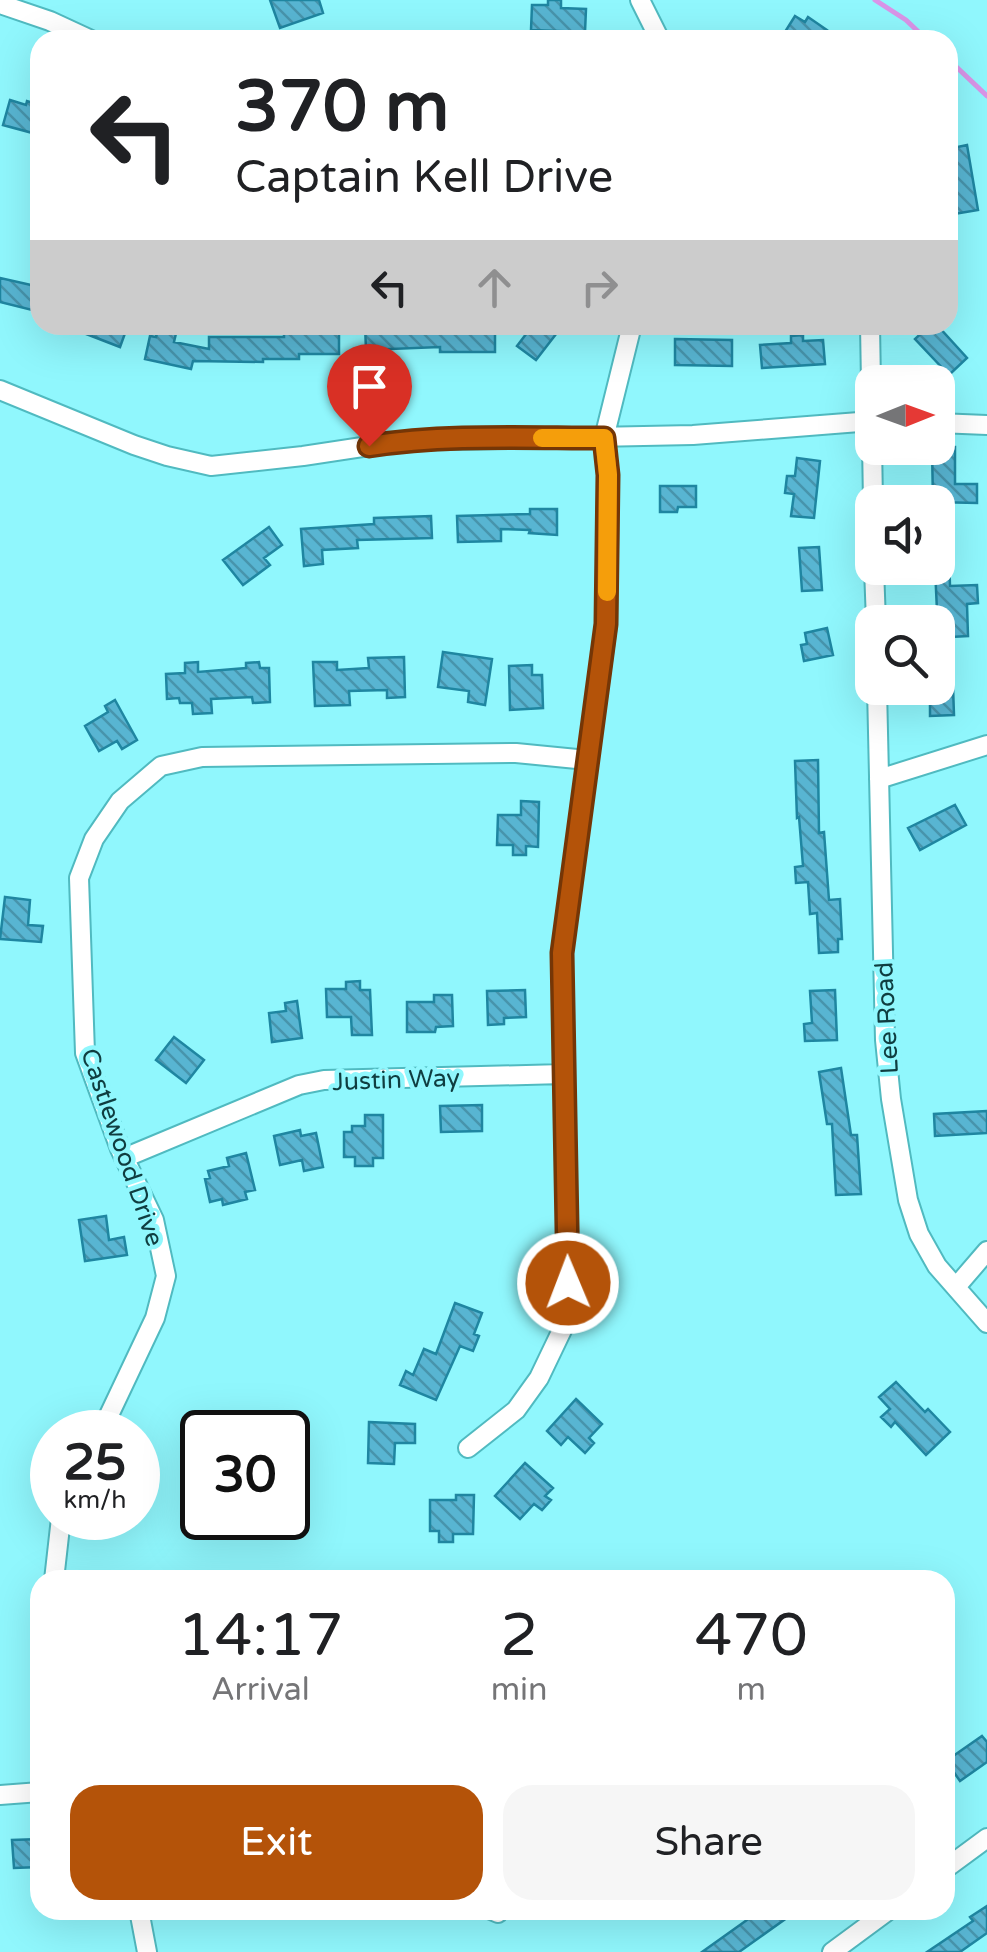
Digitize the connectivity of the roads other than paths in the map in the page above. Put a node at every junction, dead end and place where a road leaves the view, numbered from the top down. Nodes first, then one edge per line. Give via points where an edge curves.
1 (640, 0) edge
2 (0, 4) edge
3 (69, 30) edge
4 (655, 30) edge
5 (630, 335) edge
6 (870, 335) edge
7 (871, 365) edge
8 (0, 390) edge
9 (855, 422) edge
10 (955, 424) edge
11 (987, 425) edge
12 (604, 438) junction
13 (877, 705) edge
14 (987, 745) edge
15 (588, 760) junction
16 (879, 780) junction
17 (564, 1074) junction
18 (124, 1158) junction
19 (987, 1251) edge
20 (956, 1287) junction
21 (987, 1322) edge
22 (111, 1410) edge
23 (468, 1448) dead end
24 (59, 1540) edge
25 (55, 1570) edge
26 (30, 1792) edge
27 (0, 1794) edge
28 (987, 1838) edge
29 (955, 1862) edge
30 (142, 1920) edge
31 (875, 1920) edge
32 (147, 1952) edge
33 (832, 1952) edge

1 - 4 street
2 - 3 street
5 - 12 street
6 - 7 street
8 - 12 street via 134,445 211,466 402,441
9 - 12 street
10 - 11 street
12 - 15 street via 606,624
13 - 16 street, Lee Road
14 - 16 street
15 - 17 street via 562,953
15 - 18 street, Castlewood Drive via 516,754 202,757 160,766 120,801 94,839 79,878 85,1053
16 - 20 street, Lee Road via 891,1099 919,1234
17 - 18 street, Justin Way via 324,1080
17 - 23 street via 568,1283 562,1330 516,1410
18 - 22 street, Castlewood Drive via 154,1220 166,1276 155,1318
19 - 20 street
20 - 21 street, Lee Road
24 - 25 street
26 - 27 street
28 - 29 street
30 - 32 street
31 - 33 street

